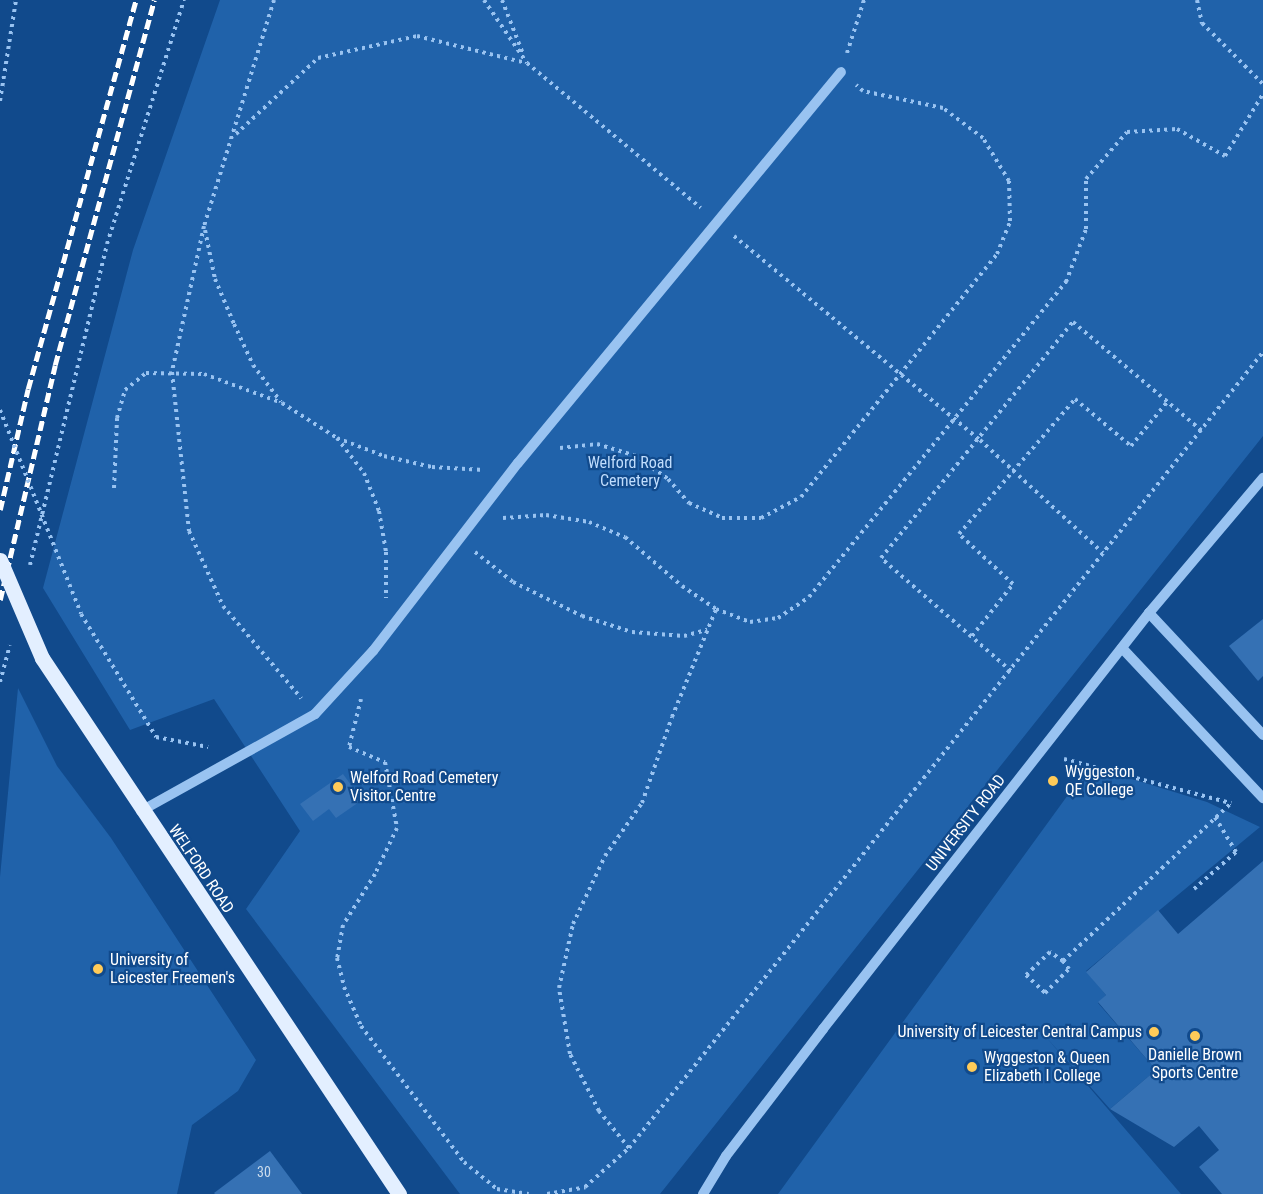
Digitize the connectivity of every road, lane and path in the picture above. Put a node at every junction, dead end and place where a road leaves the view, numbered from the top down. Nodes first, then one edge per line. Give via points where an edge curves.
1 (16, 0) edge
2 (184, 0) edge
3 (274, 0) edge
4 (502, 0) edge
5 (864, 0) edge
6 (1197, 0) edge
7 (841, 72) junction
8 (1263, 84) edge
9 (1263, 94) edge
10 (0, 101) edge
11 (235, 135) junction
12 (204, 226) junction
13 (1263, 352) edge
14 (172, 372) junction
15 (1168, 401) junction
16 (282, 403) junction
17 (0, 410) edge
18 (953, 418) junction
19 (1202, 431) junction
20 (337, 438) junction
21 (980, 440) junction
22 (556, 449) dead end
23 (518, 463) junction
24 (1014, 471) junction
25 (1263, 478) edge
26 (114, 488) dead end
27 (462, 535) junction
28 (1104, 553) junction
29 (0, 560) edge
30 (29, 568) dead end
31 (716, 609) junction
32 (1149, 613) junction
33 (707, 630) junction
34 (385, 635) junction
35 (972, 636) junction
36 (12, 637) dead end
37 (1122, 648) junction
38 (1011, 671) junction
39 (0, 682) edge
40 (362, 694) dead end
41 (315, 714) junction
42 (1263, 735) edge
43 (1040, 752) junction
44 (224, 768) junction
45 (1263, 798) edge
46 (1231, 803) junction
47 (1242, 806) dead end
48 (141, 811) junction
49 (1215, 817) junction
50 (1194, 889) dead end
51 (1063, 961) junction
52 (629, 1148) junction
53 (399, 1191) edge
54 (529, 1194) edge
55 (547, 1194) edge
56 (703, 1194) edge

1 - 10 path
2 - 30 path via 107,244
3 - 11 path
4 - 11 path via 527,63 417,36 318,58
5 - 7 path
6 - 8 path via 1202,23
7 - 22 path via 863,91 943,108 983,138 1009,182 1010,221 997,254 801,497 761,518 722,518 689,503 668,479 634,455 597,444
7 - 23 street
9 - 18 path via 1225,156 1177,129 1128,132 1086,179 1086,229 1066,282
11 - 12 path
12 - 14 path
12 - 16 path via 215,279 234,324 254,365
13 - 19 path
14 - 16 path via 222,379
14 - 26 path via 146,373 125,390 117,418
14 - 41 path via 189,531 223,606
15 - 19 path
15 - 21 path via 1073,322
15 - 24 path via 1131,446 1075,399
16 - 20 path
17 - 44 path, bridge via 81,614 156,737 217,749
18 - 21 path
18 - 31 path via 809,597 778,618 750,622
19 - 28 path
20 - 23 path via 384,456 432,467 472,472
20 - 34 path via 364,473 379,512 386,552
21 - 24 path
21 - 35 path via 882,558
23 - 27 street
24 - 28 path
24 - 35 path via 958,534 1013,584
25 - 32 street, UNIVERSITY ROAD
27 - 31 path via 505,517 546,515 589,522 625,537 682,586
27 - 33 path via 513,582 582,616 632,632 684,636
27 - 34 street
28 - 38 path
29 - 48 main road, WELFORD ROAD, bridge via 42,658
31 - 33 path
32 - 37 street, UNIVERSITY ROAD
32 - 42 street
33 - 52 path via 642,803 605,856 573,924 559,988 570,1054 599,1112
34 - 41 street
35 - 38 path
36 - 39 path
37 - 43 street, UNIVERSITY ROAD
37 - 45 street
38 - 52 path
40 - 54 path via 349,747 385,762 397,828 375,874 343,925 337,958 344,987 361,1026 464,1162 498,1189
41 - 44 street
43 - 46 path
43 - 56 street, UNIVERSITY ROAD via 809,1047 726,1156
44 - 48 street
46 - 47 path
46 - 49 path
48 - 53 main road, WELFORD ROAD
49 - 50 path via 1236,852
49 - 51 path
51 - 51 path via 1069,969 1045,993 1026,975 1050,952
52 - 55 path via 585,1187

